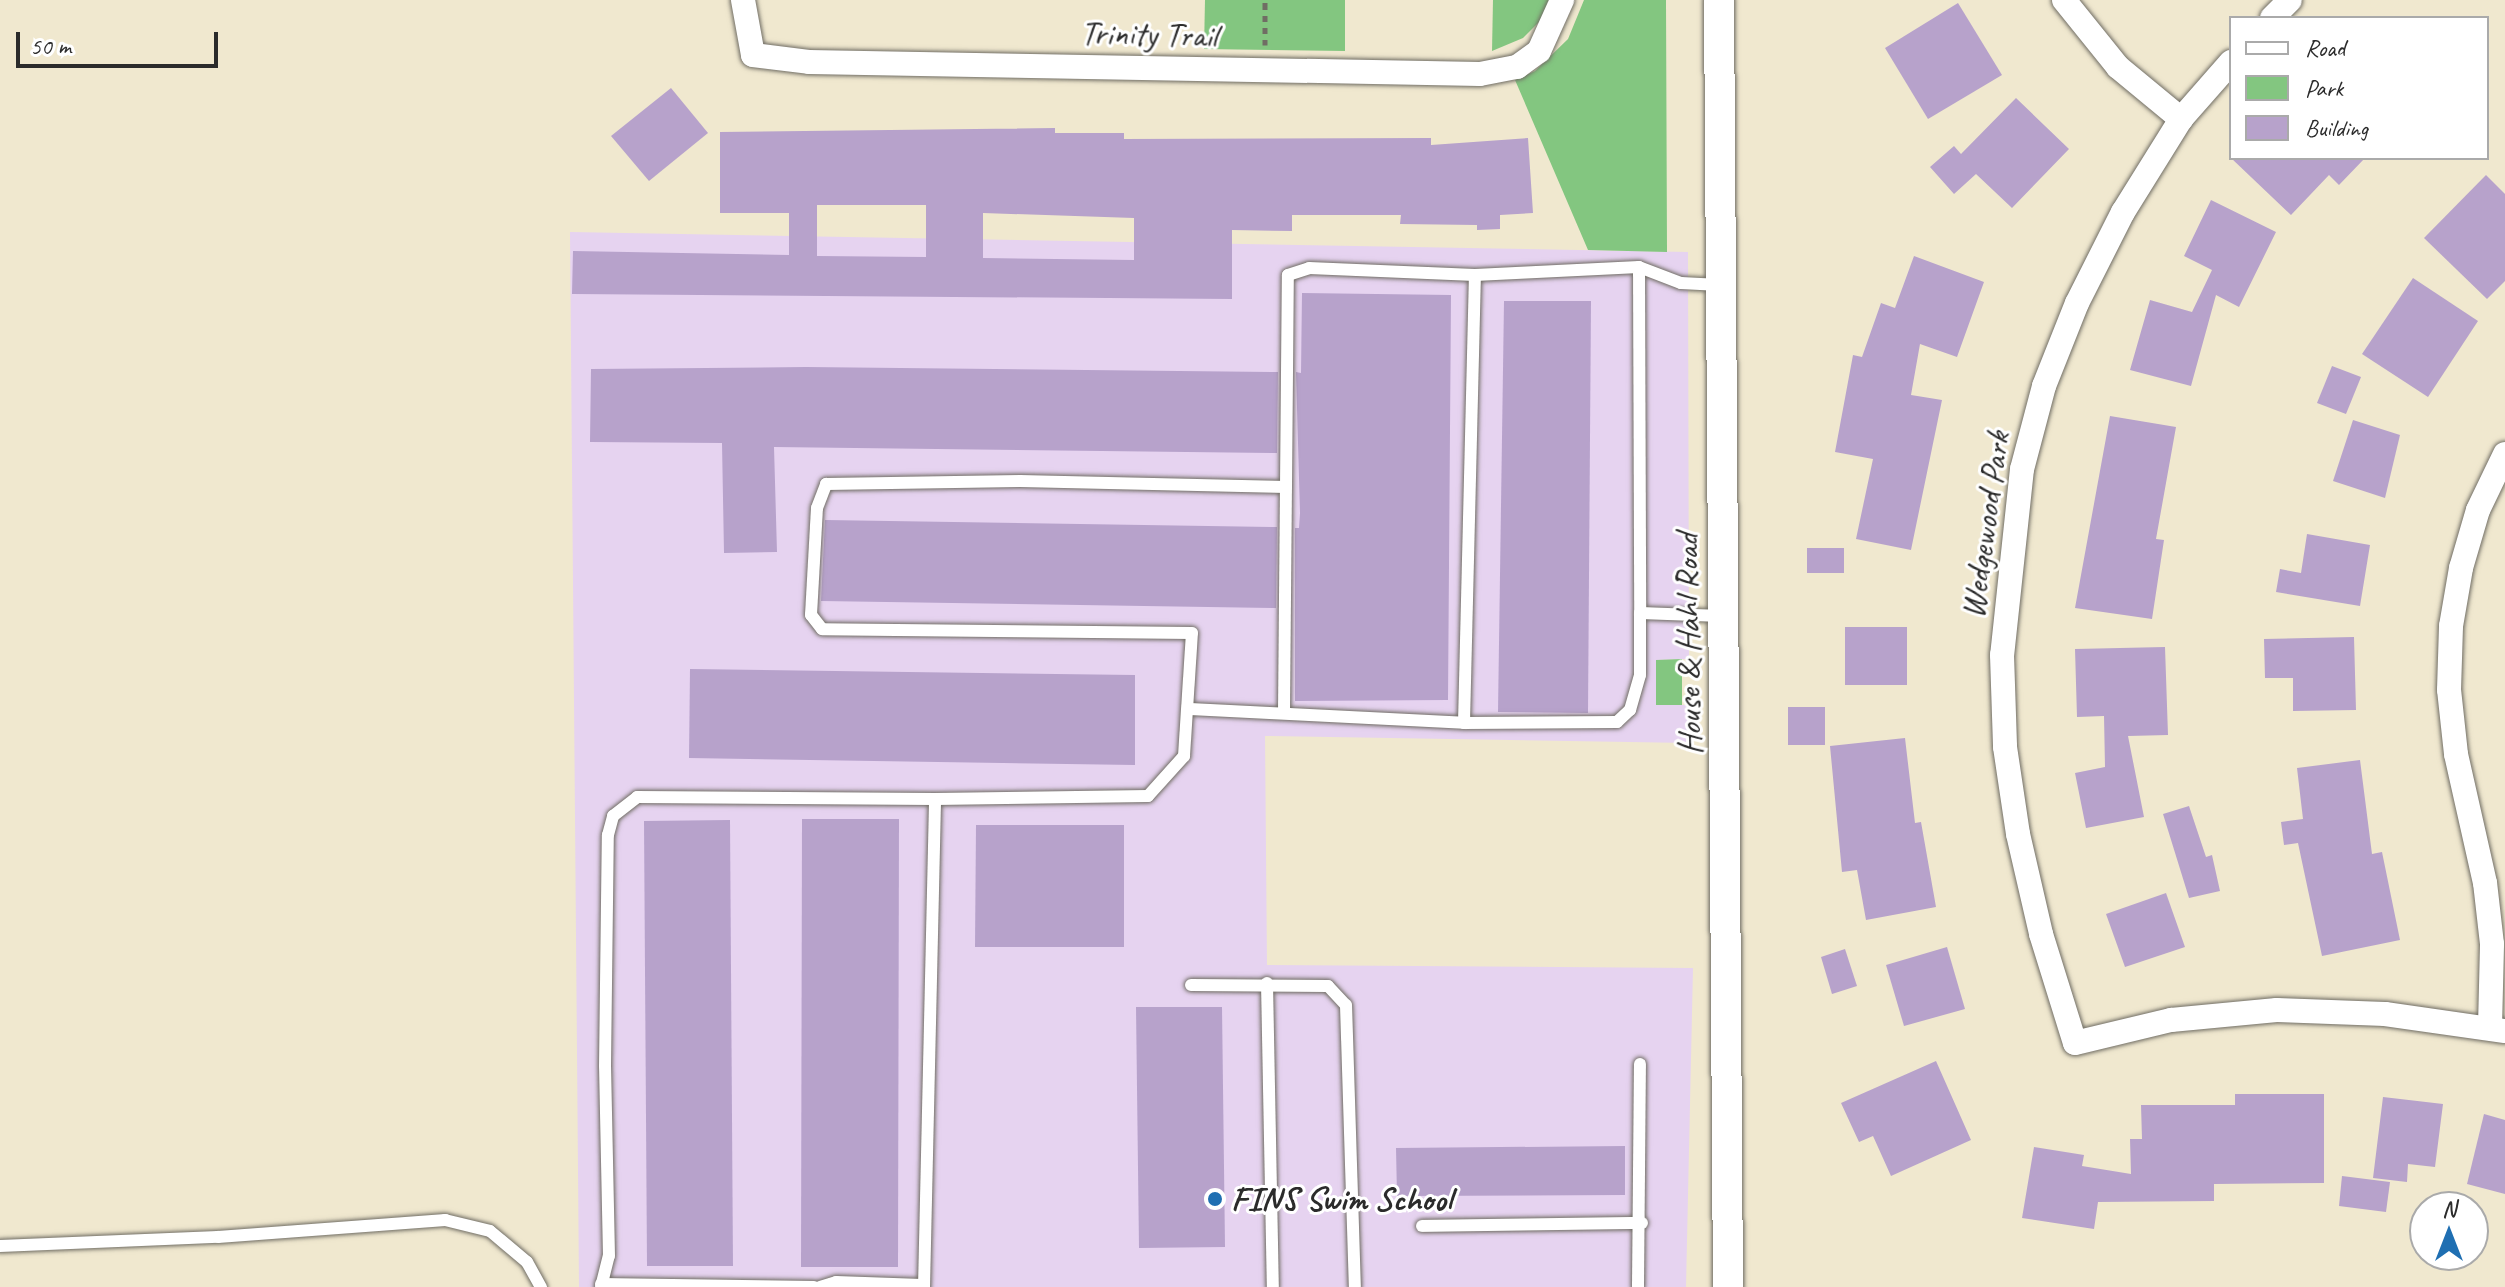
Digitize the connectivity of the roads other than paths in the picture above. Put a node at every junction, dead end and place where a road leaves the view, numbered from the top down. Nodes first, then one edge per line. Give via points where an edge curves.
1 (743, 0) edge
2 (1562, 0) edge
3 (1719, 0) edge
4 (2064, 0) edge
5 (2290, 0) edge
6 (2274, 16) edge
7 (2229, 64) edge
8 (2181, 119) junction
9 (1639, 267) junction
10 (1475, 275) junction
11 (1722, 285) junction
12 (2505, 454) edge
13 (1286, 487) junction
14 (1640, 613) junction
15 (1725, 616) junction
16 (1190, 709) junction
17 (1284, 712) junction
18 (1464, 723) junction
19 (935, 799) junction
20 (1267, 983) junction
21 (1191, 985) dead end
22 (2498, 1029) edge
23 (1640, 1064) dead end
24 (1642, 1223) junction
25 (1422, 1226) dead end
26 (0, 1246) edge
27 (601, 1285) edge
28 (923, 1286) edge
29 (541, 1287) edge
30 (814, 1287) edge
31 (820, 1287) edge
32 (1273, 1287) edge
33 (1355, 1287) edge
34 (1638, 1287) edge
35 (1728, 1287) edge

1 - 2 street, Trinity Trail via 753,55 809,62 1480,74 1517,67 1539,51
3 - 11 street, House & Hahl Road
4 - 8 street via 2118,67
5 - 6 street
7 - 8 street, Wedgewood Park
8 - 22 street, Wedgewood Park via 2123,212 2077,303 2050,372 2022,469 2008,565 2002,655 2011,790 2041,934 2075,1043 2171,1020 2277,1010 2385,1014
9 - 10 lane
9 - 11 lane via 1681,283
9 - 14 lane
10 - 13 lane via 1309,268 1288,275
10 - 18 lane
11 - 15 street, House & Hahl Road
12 - 22 street via 2478,510 2461,568 2451,626 2449,690 2456,754 2485,883
13 - 16 lane via 1020,481 826,484 817,508 811,615 822,629 1192,633
13 - 17 lane
14 - 15 lane
14 - 18 lane via 1640,675 1630,710 1617,722
15 - 35 street, House & Hahl Road
16 - 17 lane
16 - 19 lane via 1184,756 1167,781 1148,796
17 - 18 lane
19 - 27 lane via 637,797 613,816 608,835 606,974 609,1256
19 - 28 lane via 929,1218
20 - 21 lane
20 - 32 lane
20 - 33 lane via 1328,986 1346,1005
23 - 24 lane
24 - 25 lane
24 - 34 lane
26 - 29 lane via 445,1220 490,1231 527,1262
27 - 30 lane
28 - 31 lane via 836,1282

